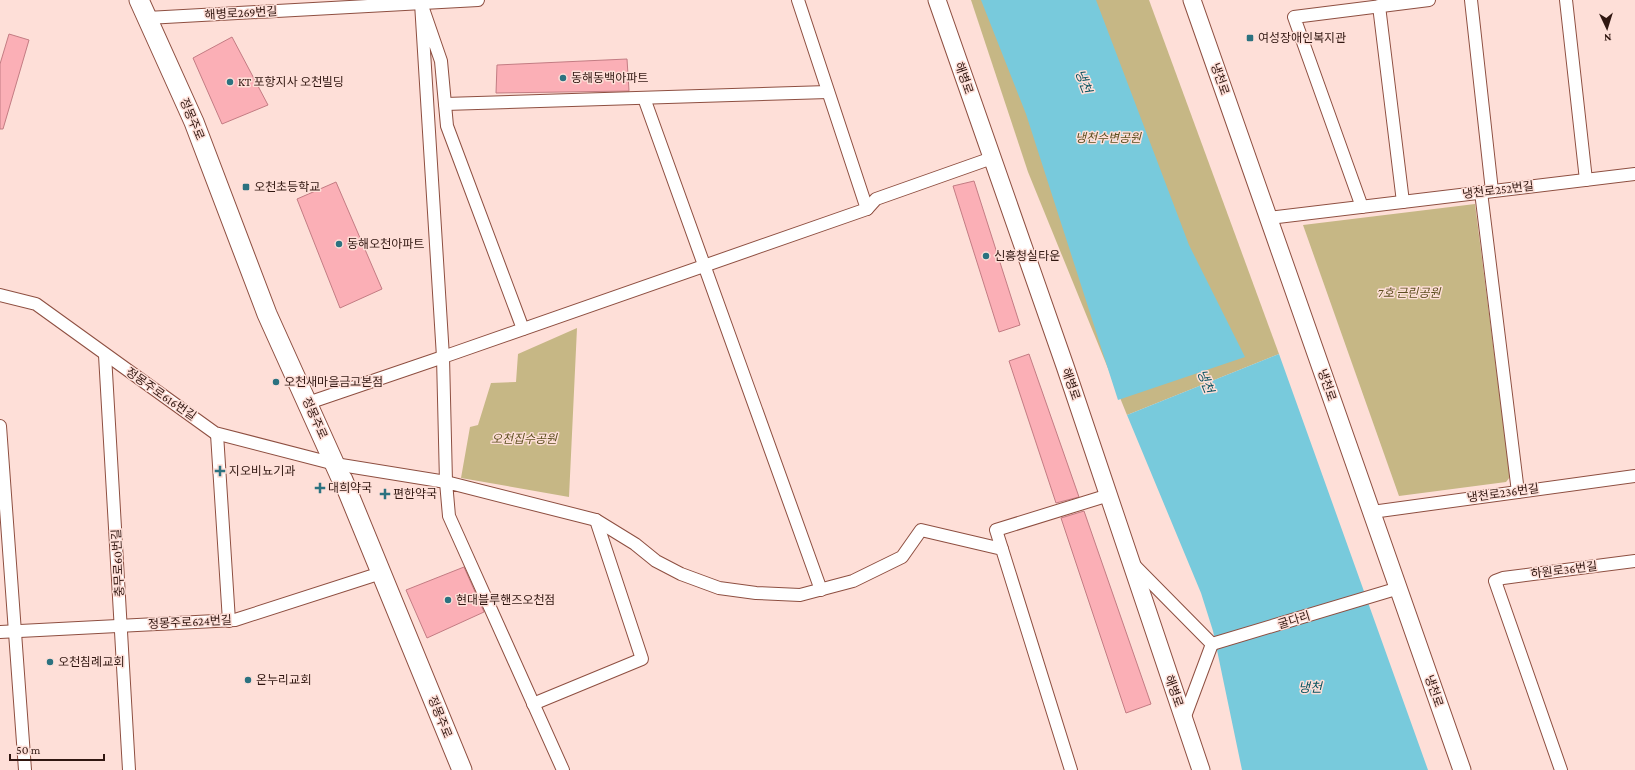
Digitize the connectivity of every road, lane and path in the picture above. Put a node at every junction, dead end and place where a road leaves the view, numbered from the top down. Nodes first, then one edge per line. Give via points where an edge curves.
1 (139, 0) edge
2 (478, 0) edge
3 (798, 0) edge
4 (937, 0) edge
5 (1192, 0) edge
6 (1430, 0) edge
7 (1471, 0) edge
8 (1566, 0) edge
9 (421, 2) edge
10 (1379, 6) junction
11 (147, 18) junction
12 (828, 92) junction
13 (644, 98) junction
14 (445, 104) junction
15 (992, 158) junction
16 (1635, 174) edge
17 (1586, 180) junction
18 (1487, 192) junction
19 (1404, 202) junction
20 (1362, 207) junction
21 (867, 209) junction
22 (1269, 218) junction
23 (704, 266) junction
24 (0, 295) edge
25 (523, 329) junction
26 (105, 355) junction
27 (444, 357) junction
28 (308, 403) junction
29 (0, 426) edge
30 (217, 434) junction
31 (335, 464) junction
32 (1635, 476) edge
33 (446, 482) junction
34 (1518, 492) junction
35 (1109, 495) junction
36 (3, 500) edge
37 (1372, 512) junction
38 (596, 520) junction
39 (1002, 549) junction
40 (1635, 561) edge
41 (1131, 562) junction
42 (381, 573) junction
43 (1398, 588) junction
44 (820, 590) junction
45 (229, 620) junction
46 (121, 626) junction
47 (16, 631) junction
48 (0, 632) edge
49 (1213, 644) junction
50 (533, 704) junction
51 (1184, 719) junction
52 (25, 770) edge
53 (129, 770) edge
54 (462, 770) edge
55 (563, 770) edge
56 (1071, 770) edge
57 (1201, 770) edge
58 (1462, 770) edge
59 (1562, 770) edge

1 - 11 main road, 정몽주로
2 - 9 street, 해병로269번길
3 - 12 street
4 - 15 main road, 해병로
5 - 22 main road, 냉천로
6 - 10 street
7 - 18 street
8 - 17 street
9 - 11 street, 해병로269번길
9 - 14 street via 441,61
9 - 27 street
10 - 19 street
10 - 20 street via 1294,18
11 - 28 main road, 정몽주로 via 194,122 267,314
12 - 13 street
12 - 21 street
13 - 14 street
13 - 23 street
14 - 25 street via 447,126
15 - 21 street via 876,199
15 - 35 main road, 해병로
16 - 17 street, 냉천로252번길
17 - 18 street, 냉천로252번길
18 - 19 street, 냉천로252번길
18 - 34 street
19 - 20 street, 냉천로252번길
20 - 22 street, 냉천로252번길
21 - 23 street
22 - 37 main road, 냉천로
23 - 25 street
23 - 44 street
24 - 26 street, 정몽주로616번길 via 36,304
25 - 27 street
26 - 30 street, 정몽주로616번길
26 - 46 street, 충무로60번길
27 - 28 street
27 - 33 street
28 - 31 main road, 정몽주로
29 - 36 street
30 - 31 street, 정몽주로616번길
30 - 45 street
31 - 33 street, 정몽주로616번길
31 - 42 main road, 정몽주로
32 - 34 street, 냉천로236번길
33 - 38 street, 정몽주로616번길
33 - 50 street via 449,516
34 - 37 street, 냉천로236번길
35 - 39 street via 996,530
35 - 41 main road, 해병로
36 - 47 street
37 - 43 main road, 냉천로
38 - 44 street, 정몽주로616번길 via 635,544 656,561 681,574 719,588 800,595
38 - 50 street via 642,659
39 - 44 street, 정몽주로616번길 via 921,530 902,557 853,582
39 - 56 street
40 - 59 street, 하원로36번길 via 1495,581
41 - 49 street
41 - 51 main road, 해병로
42 - 45 street, 정몽주로624번길
42 - 54 main road, 정몽주로
43 - 49 street, 굴다리
43 - 58 main road, 냉천로
45 - 46 street, 정몽주로624번길
46 - 47 street, 정몽주로624번길
46 - 53 street, 충무로60번길
47 - 48 street, 정몽주로624번길
47 - 52 street
49 - 51 street
50 - 55 street
51 - 57 main road, 해병로

